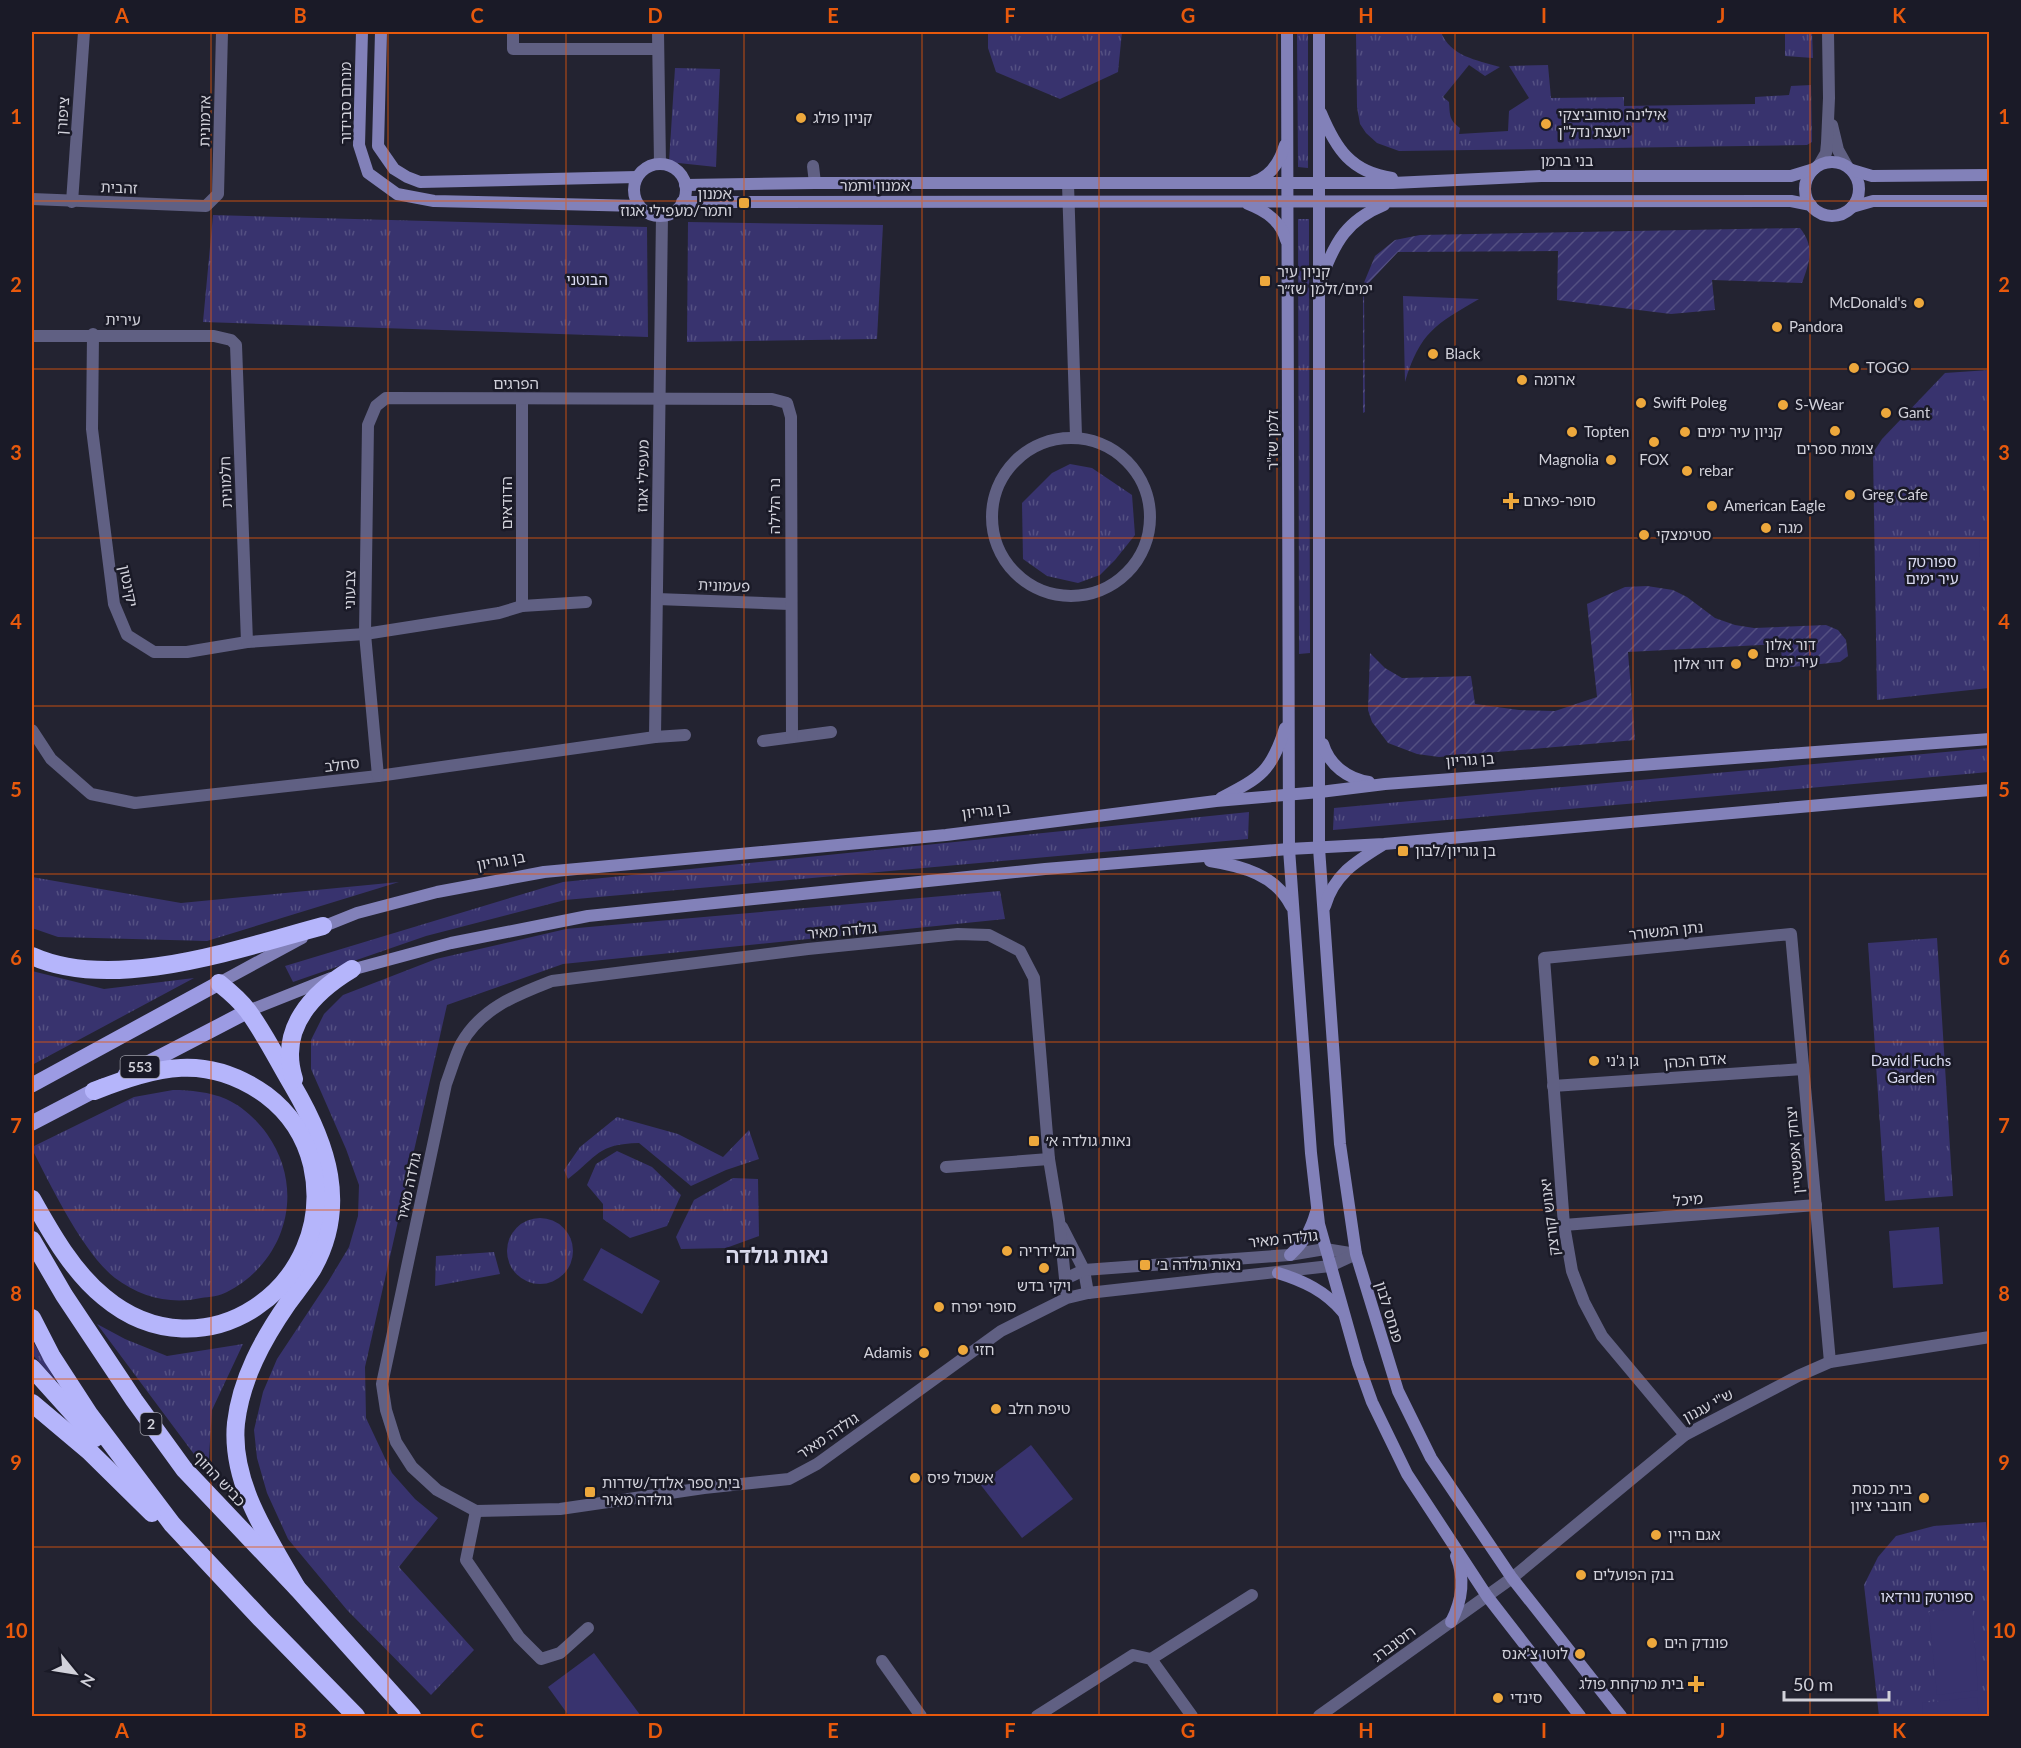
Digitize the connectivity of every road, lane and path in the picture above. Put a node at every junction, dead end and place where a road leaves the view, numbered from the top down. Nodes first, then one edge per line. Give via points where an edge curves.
1 (84, 32) edge
2 (222, 32) edge
3 (362, 32) edge
4 (381, 32) edge
5 (513, 32) edge
6 (658, 32) edge
7 (1287, 32) edge
8 (1319, 32) edge
9 (1828, 32) edge
10 (658, 49) junction
11 (1829, 98) junction
12 (1319, 108) junction
13 (1288, 138) junction
14 (660, 164) junction
15 (813, 166) dead end
16 (1817, 167) junction
17 (1849, 168) junction
18 (1989, 175) edge
19 (638, 177) junction
20 (1438, 181) junction
21 (815, 183) junction
22 (1319, 183) junction
23 (1068, 184) junction
24 (1248, 184) junction
25 (1288, 184) junction
26 (685, 185) junction
27 (32, 200) edge
28 (1989, 201) edge
29 (72, 202) junction
30 (682, 202) junction
31 (1241, 202) junction
32 (1288, 202) junction
33 (1319, 202) junction
34 (1391, 202) junction
35 (1068, 203) junction
36 (1810, 205) junction
37 (206, 206) joint
38 (639, 206) junction
39 (1852, 207) junction
40 (662, 215) junction
41 (1288, 249) junction
42 (1319, 284) junction
43 (93, 334) junction
44 (32, 336) edge
45 (214, 336) joint
46 (660, 398) junction
47 (522, 400) junction
48 (376, 406) joint
49 (1076, 436) junction
50 (657, 598) junction
51 (586, 602) dead end
52 (790, 604) junction
53 (522, 606) junction
54 (365, 634) junction
55 (247, 642) junction
56 (1289, 716) junction
57 (32, 730) edge
58 (831, 732) dead end
59 (1320, 734) junction
60 (685, 735) dead end
61 (655, 737) junction
62 (792, 737) junction
63 (1989, 739) edge
64 (763, 741) dead end
65 (378, 776) junction
66 (1385, 784) junction
67 (1989, 790) edge
68 (1320, 792) junction
69 (1289, 794) junction
70 (1216, 801) junction
71 (1384, 844) junction
72 (1319, 848) junction
73 (1289, 849) junction
74 (1191, 857) junction
75 (1293, 909) junction
76 (1323, 913) junction
77 (323, 926) junction
78 (1791, 934) joint
79 (32, 956) edge
80 (1544, 958) joint
81 (352, 969) junction
82 (219, 983) junction
83 (248, 1011) junction
84 (1803, 1069) junction
85 (32, 1085) edge
86 (1553, 1086) junction
87 (94, 1090) junction
88 (301, 1100) junction
89 (32, 1123) edge
90 (1049, 1159) junction
91 (946, 1167) dead end
92 (32, 1199) edge
93 (1816, 1205) junction
94 (1317, 1208) junction
95 (1059, 1220) junction
96 (1564, 1226) junction
97 (32, 1240) edge
98 (1325, 1249) junction
99 (1356, 1254) junction
100 (1290, 1255) junction
101 (1233, 1259) junction
102 (1330, 1266) junction
103 (1084, 1270) junction
104 (1278, 1273) junction
105 (1236, 1276) junction
106 (1065, 1279) junction
107 (1089, 1293) junction
108 (1067, 1298) junction
109 (1345, 1315) junction
110 (32, 1318) edge
111 (1989, 1337) edge
112 (1830, 1362) junction
113 (32, 1368) edge
114 (32, 1403) edge
115 (1685, 1435) junction
116 (476, 1510) junction
117 (172, 1524) junction
118 (1447, 1535) junction
119 (1512, 1578) junction
120 (297, 1588) junction
121 (1252, 1595) dead end
122 (1487, 1596) junction
123 (261, 1620) junction
124 (1451, 1622) junction
125 (588, 1628) dead end
126 (1151, 1659) junction
127 (882, 1661) dead end
128 (356, 1716) edge
129 (412, 1716) edge
130 (921, 1716) edge
131 (1037, 1716) edge
132 (1192, 1716) edge
133 (1319, 1716) edge
134 (1580, 1716) edge
135 (1621, 1716) edge

1 - 29 street, ציפורן
2 - 37 street, אדמונית via 218,194
3 - 38 main road, מנחם סבידור via 359,145 368,173 397,194 434,201
4 - 19 main road via 378,146 394,169 407,177 420,182
5 - 10 street via 513,49
6 - 10 street
7 - 13 main road, זלמן שז"ר
8 - 12 main road
9 - 11 street
10 - 14 street
11 - 16 street via 1826,153
11 - 17 street via 1838,150
12 - 20 main road via 1336,145 1356,165 1390,178
12 - 22 main road
13 - 24 main road via 1282,156 1269,174
13 - 25 main road, זלמן שז"ר
14 - 19 main road via 651,165
14 - 26 main road via 676,170
15 - 21 street
16 - 17 main road via 1833,162
16 - 20 main road, בני ברמן via 1791,176 1540,176
16 - 36 main road via 1809,175 1805,190
17 - 18 main road via 1872,176
17 - 39 main road via 1859,185
19 - 38 main road via 634,194
20 - 22 main road, בני ברמן
21 - 23 main road, אמנון ותמר
21 - 26 main road, אמנון ותמר
22 - 25 main road, אמנון ותמר
22 - 33 main road
23 - 24 main road, אמנון ותמר
23 - 35 street
24 - 25 main road, אמנון ותמר
25 - 32 main road, זלמן שז"ר
26 - 30 main road
27 - 29 street, זהבית
28 - 39 main road via 1873,201
29 - 37 street, זהבית
30 - 35 main road, אמנון ותמר
30 - 40 main road via 671,213
31 - 32 main road, אמנון ותמר
31 - 35 main road, אמנון ותמר
31 - 41 main road via 1277,222
32 - 33 main road, אמנון ותמר
32 - 41 main road, זלמן שז"ר
33 - 34 main road
33 - 42 main road
34 - 36 main road via 1791,201
34 - 42 main road via 1368,211 1350,225 1336,244
35 - 49 street
36 - 39 main road via 1833,216
38 - 40 main road
40 - 46 street, מעפילי אגוז
41 - 56 main road, זלמן שז"ר
42 - 59 main road
43 - 44 street, עירית
43 - 45 street, עירית
43 - 55 street, יקינטון via 92,429 114,604 127,635 154,652 187,652
45 - 55 street, חלמונית via 236,345
46 - 47 street, הפרגים
46 - 50 street, מעפילי אגוז
46 - 52 street, נר הלילה via 772,399 787,404
47 - 48 street, הפרגים via 386,398
47 - 53 street, הדודאים
48 - 54 street, צבעוני via 368,425
49 - 49 street via 1054,439 1015,460 999,483 992,507 993,535 1009,567 1043,592 1070,597 1105,589 1128,573 1142,554 1150,528 1149,497 1138,471 1103,443
50 - 52 street, פעמונית
50 - 61 street, מעפילי אגוז
51 - 53 street
52 - 62 street, נר הלילה
53 - 54 street via 499,614
54 - 55 street, יקינטון
54 - 65 street, צבעוני
56 - 69 main road, זלמן שז"ר
56 - 70 main road via 1266,771
57 - 65 street, סחלב via 51,759 91,794 135,803
58 - 62 street
59 - 66 main road via 1326,754 1340,769 1362,781
59 - 68 main road
60 - 61 street, סחלב
61 - 65 street, סחלב
62 - 64 street
63 - 66 main road, בן גוריון
66 - 68 main road, בן גוריון
67 - 71 main road
68 - 69 main road, בן גוריון
68 - 72 main road
69 - 70 main road, בן גוריון
69 - 73 main road, זלמן שז"ר
70 - 77 main road, בן גוריון via 946,835 544,872 437,892
71 - 72 main road
71 - 76 main road via 1341,874
72 - 73 main road
72 - 76 main road, פנחס לבון
73 - 74 main road
73 - 75 main road
74 - 75 main road via 1251,871 1279,889
74 - 81 main road via 588,916 451,943
75 - 94 main road
76 - 99 main road, פנחס לבון via 1340,1144
77 - 79 highway via 180,963 140,968 68,967
77 - 82 main road, בן גוריון
78 - 80 street, נתן המשורר
78 - 84 street, יצחק אפשטיין
80 - 86 street, יאנוש קורצק
81 - 83 main road
81 - 88 highway via 320,992 301,1017 291,1039 291,1069
82 - 83 highway
82 - 85 main road, בן גוריון / 553
83 - 87 main road, 553
83 - 88 highway
84 - 86 street, אדם הכהן
84 - 93 street, יצחק אפשטיין
86 - 96 street, יאנוש קורצק
87 - 89 main road, 553
87 - 92 highway via 133,1076 186,1067 228,1075 275,1102 302,1136 316,1191 311,1231 298,1262 271,1296 243,1316 210,1328 169,1328 134,1317 103,1297 68,1257
88 - 120 highway via 324,1148 332,1190 331,1215 312,1270 256,1357 236,1425 237,1452 249,1497
90 - 91 street
90 - 95 street, גולדה מאיר
90 - 116 street, גולדה מאיר via 1034,978 1020,951 989,934 807,949 552,981 485,1013 461,1044 446,1084 382,1384 396,1442 412,1467 437,1490
93 - 96 street, מיכל
93 - 112 street, יצחק אפשטיין
94 - 98 main road
94 - 100 main road via 1311,1230
95 - 103 street, גולדה מאיר
95 - 106 street, גולדה מאיר
96 - 115 street, יאנוש קורצק via 1572,1271 1602,1336
97 - 120 highway, כביש החוף / 2 via 64,1295 184,1469
98 - 99 street, גולדה מאיר
98 - 100 street, גולדה מאיר
98 - 102 main road
99 - 102 street, גולדה מאיר
99 - 119 main road, פנחס לבון via 1398,1391 1431,1458
100 - 101 street, גולדה מאיר
101 - 103 street, גולדה מאיר
101 - 105 street, גולדה מאיר
102 - 104 street, גולדה מאיר
102 - 109 main road
103 - 106 street, גולדה מאיר
103 - 107 street, גולדה מאיר
104 - 105 street, גולדה מאיר
104 - 109 main road via 1319,1290
105 - 107 street, גולדה מאיר
106 - 108 street, גולדה מאיר
107 - 108 street, גולדה מאיר
108 - 116 street, גולדה מאיר via 1001,1331 817,1464 789,1479 560,1509
109 - 118 main road via 1372,1402 1407,1474
110 - 117 highway via 89,1414
111 - 112 street, ש"י עגנון
112 - 115 street, ש"י עגנון
113 - 117 highway
114 - 123 highway via 89,1451
115 - 119 street, ש"י עגנון
116 - 125 street via 466,1560 519,1637 541,1659 560,1653
117 - 123 highway
118 - 122 main road
118 - 124 main road via 1461,1580 1458,1609
119 - 122 street, ש"י עגנון
119 - 135 main road, פנחס לבון
120 - 129 highway, כביש החוף / 2
121 - 126 street
122 - 124 street, רוטנברג
122 - 134 main road
123 - 128 highway
124 - 133 street, רוטנברג
126 - 131 street via 1133,1656
126 - 132 street
127 - 130 street

